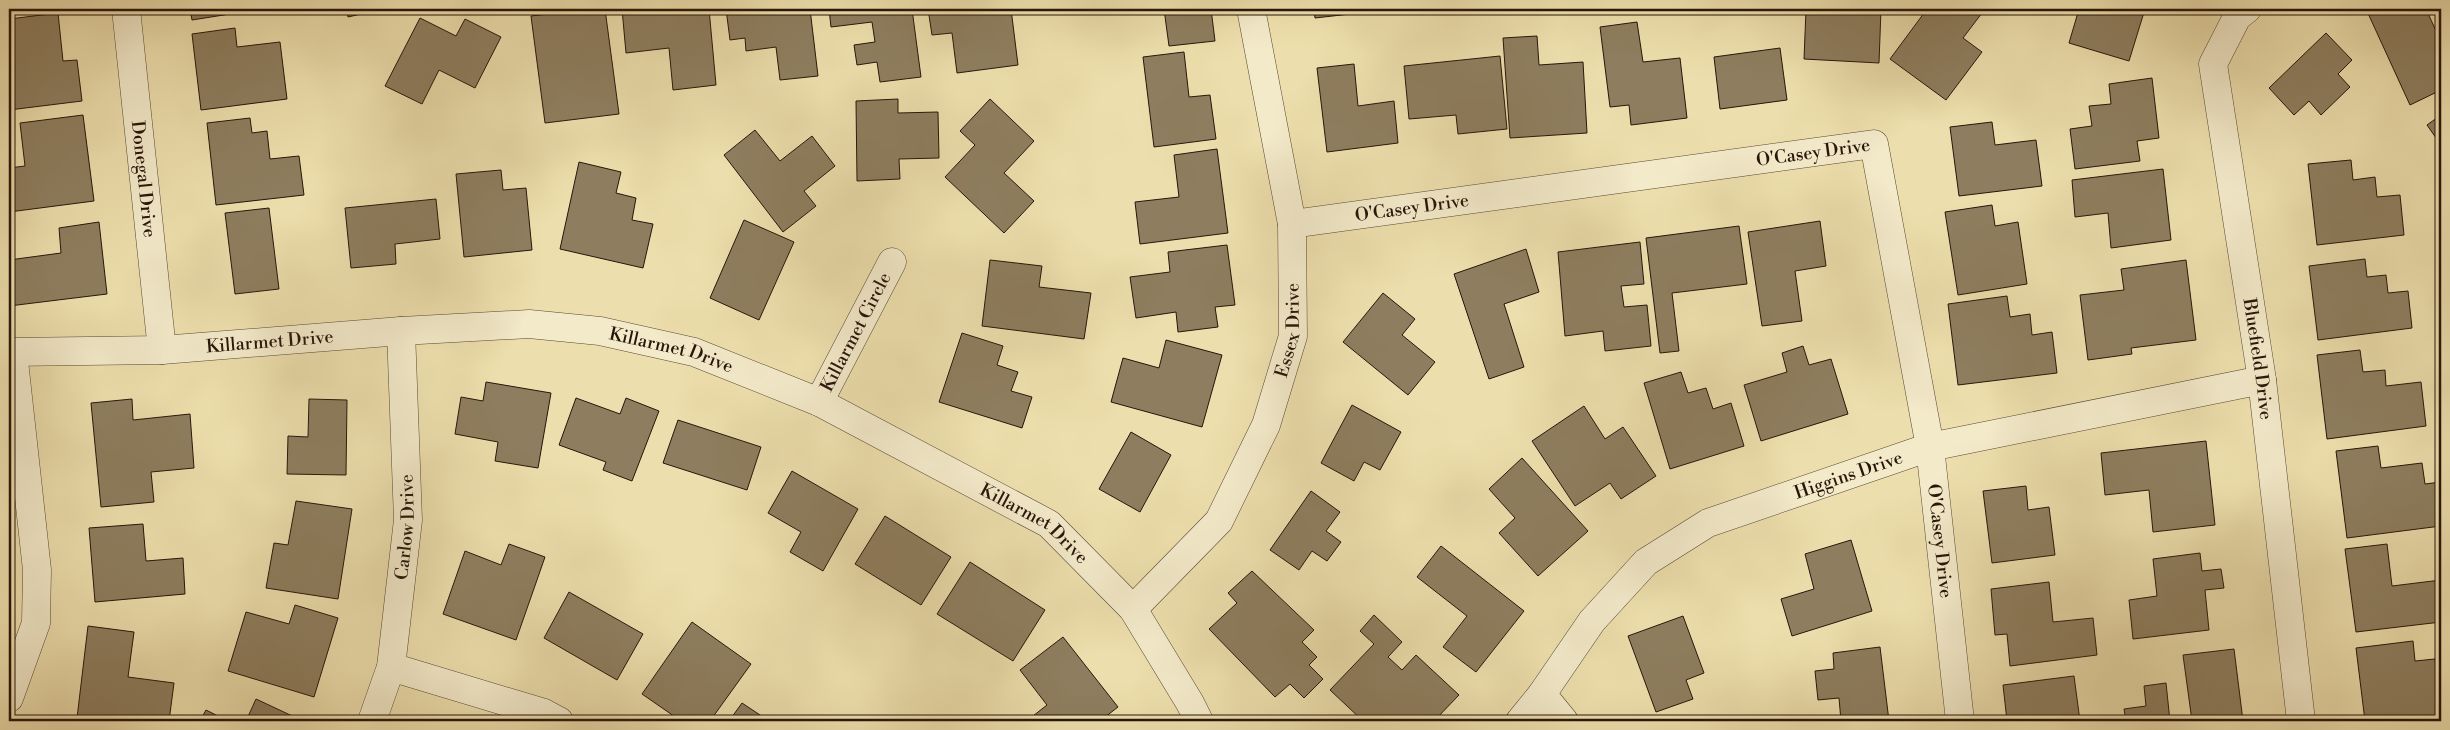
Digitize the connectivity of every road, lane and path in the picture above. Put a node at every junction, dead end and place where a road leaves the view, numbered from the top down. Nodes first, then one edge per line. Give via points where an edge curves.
1 (126, 9) edge
2 (1251, 9) edge
3 (2248, 9) edge
4 (1292, 224) junction
5 (892, 262) dead end
6 (401, 331) junction
7 (162, 350) junction
8 (11, 352) edge
9 (2262, 380) junction
10 (819, 402) junction
11 (1930, 447) junction
12 (1133, 609) junction
13 (391, 667) junction
14 (1542, 694) junction
15 (9, 698) edge
16 (372, 721) edge
17 (559, 721) edge
18 (1198, 721) edge
19 (1520, 721) edge
20 (1564, 721) edge
21 (1960, 721) edge
22 (2301, 721) edge

1 - 7 street, Donegal Drive
2 - 4 street, Essex Drive
3 - 9 street, Bluefield Drive via 2237,17 2213,64
4 - 11 street, O'Casey Drive via 1874,144
4 - 12 street, Essex Drive via 1293,336 1266,425 1219,521
5 - 10 street, Killarmet Circle
6 - 7 street, Killarmet Drive
6 - 10 street, Killarmet Drive via 530,324 600,331 694,352
6 - 13 street, Carlow Drive via 408,520
7 - 8 street, Killarmet Drive
8 - 15 street via 37,570 36,623
9 - 11 street, Higgins Drive
9 - 22 street, Bluefield Drive
10 - 12 street, Killarmet Drive via 1049,524
11 - 14 street, Higgins Drive via 1708,523 1646,562 1592,622
11 - 21 street, O'Casey Drive
12 - 18 street, Killarmet Drive
13 - 16 street, Carlow Drive
13 - 17 street via 544,713
14 - 19 street, Higgins Drive
14 - 20 street

